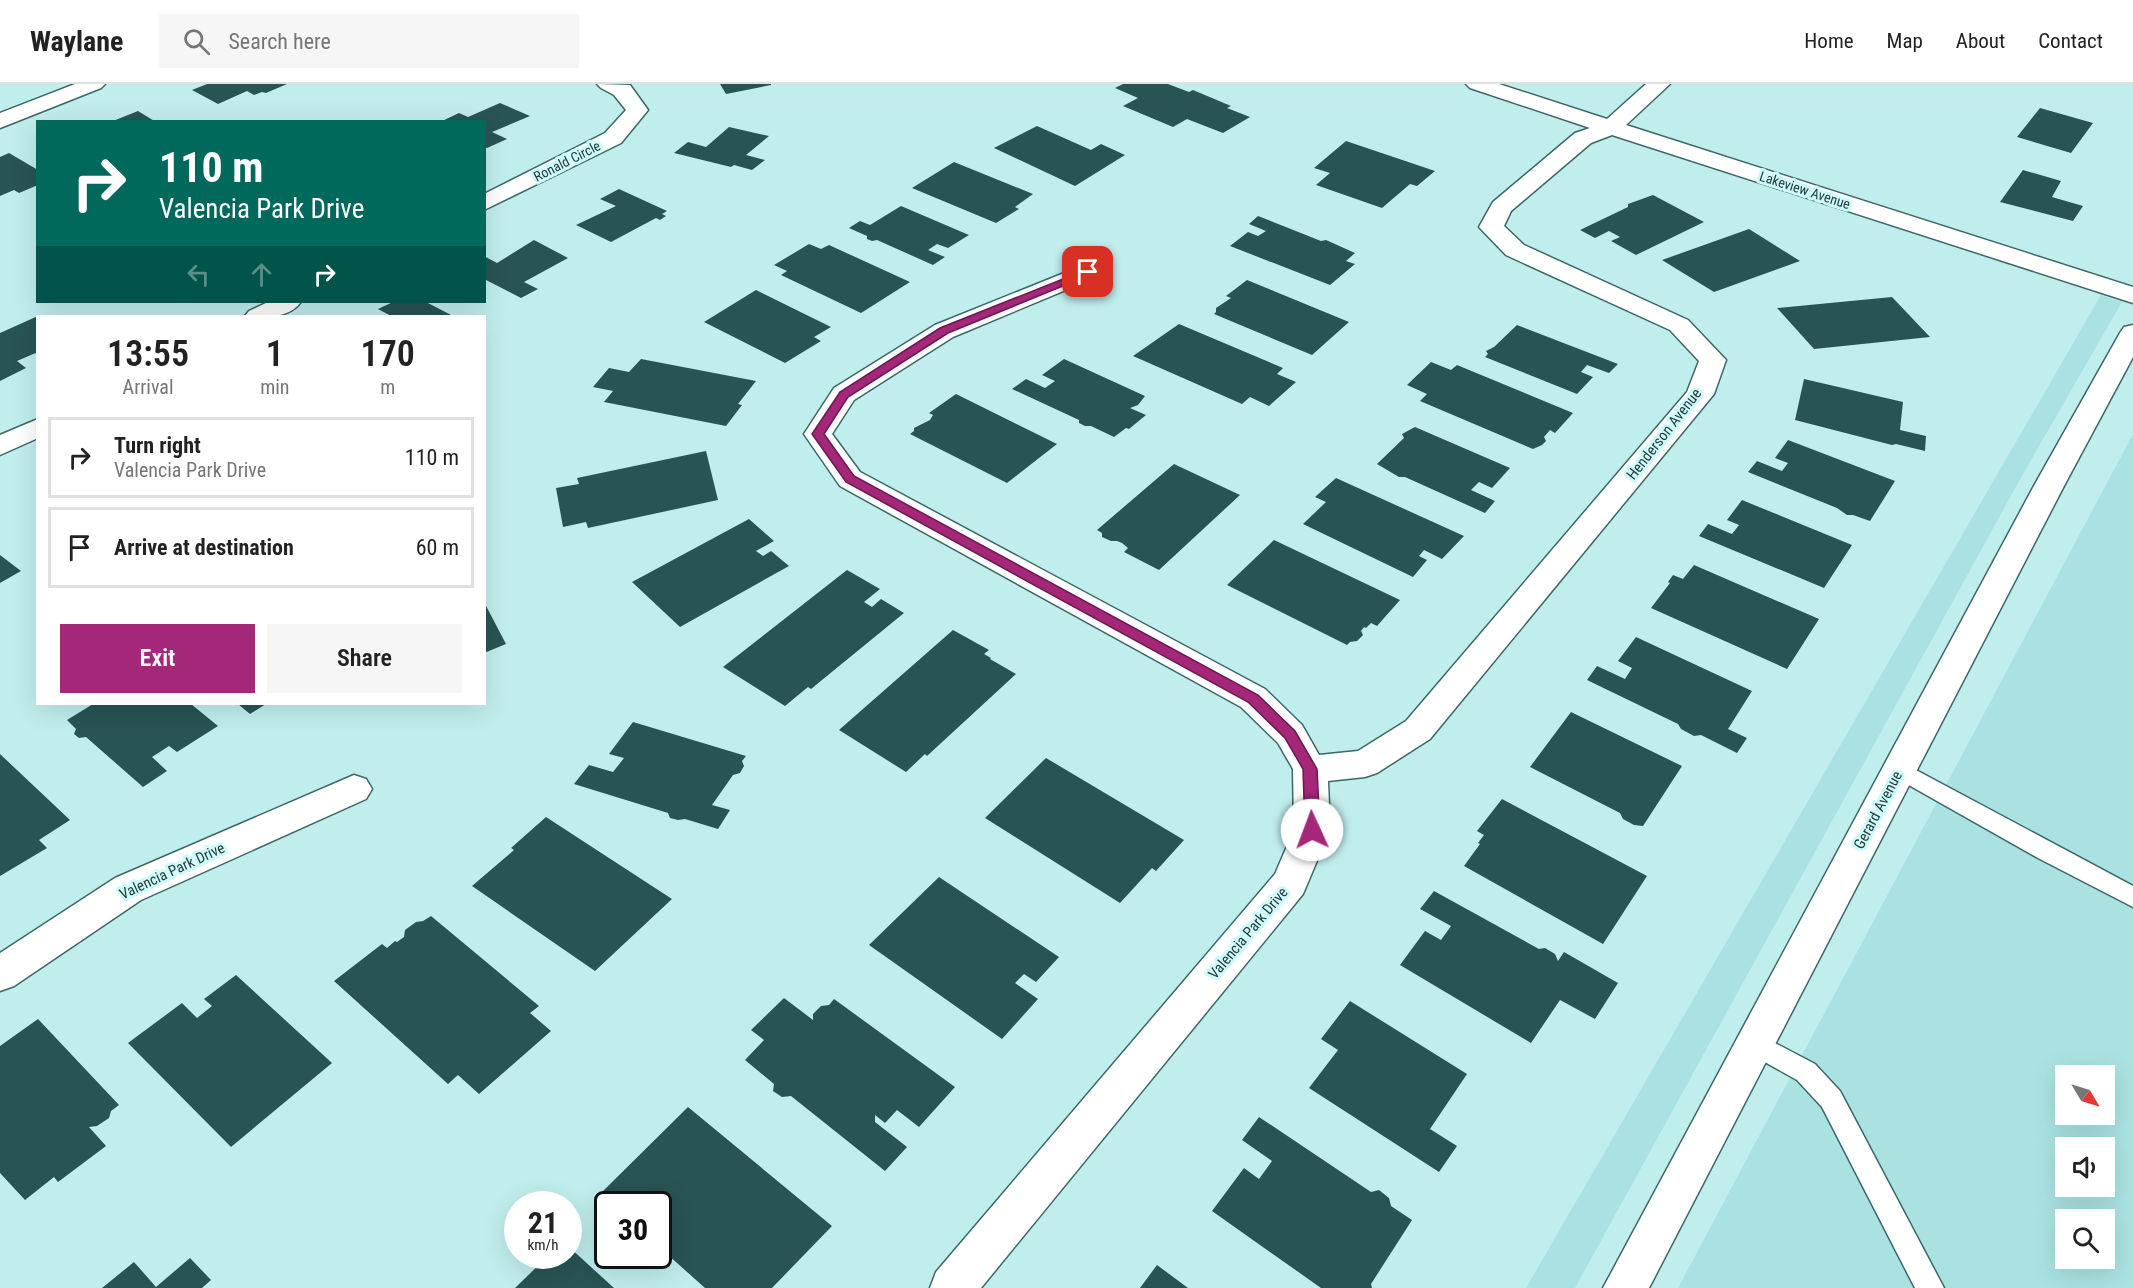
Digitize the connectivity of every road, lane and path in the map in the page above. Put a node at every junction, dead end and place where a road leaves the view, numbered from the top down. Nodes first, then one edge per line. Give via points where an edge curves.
1 (94, 84) edge
2 (608, 84) edge
3 (1476, 84) edge
4 (1659, 84) edge
5 (0, 121) edge
6 (1609, 128) junction
7 (486, 202) edge
8 (1088, 272) dead end
9 (2133, 295) edge
10 (286, 303) edge
11 (260, 315) edge
12 (2133, 333) edge
13 (36, 428) edge
14 (0, 446) edge
15 (1310, 769) junction
16 (1899, 769) junction
17 (354, 789) dead end
18 (2133, 897) edge
19 (0, 974) edge
20 (1754, 1043) junction
21 (952, 1288) edge
22 (1625, 1288) edge
23 (1930, 1288) edge

1 - 5 street
2 - 7 street, Ronald Circle via 622,90 637,110 613,138
3 - 6 street, Lakeview Avenue
4 - 6 street, Henderson Avenue
6 - 9 street, Lakeview Avenue
6 - 15 street, Henderson Avenue via 1583,138 1546,169 1501,207 1491,227 1515,250 1678,325 1713,360 1700,394 1418,730 1365,764
8 - 15 street, Valencia Park Drive via 944,331 844,394 818,434 850,479 1253,698 1290,734
10 - 11 street
12 - 16 street, Gerard Avenue
13 - 14 street
15 - 21 street, Valencia Park Drive via 1312,830 1290,884
16 - 18 lane
16 - 20 street, Gerard Avenue
17 - 19 street, Valencia Park Drive via 128,889
20 - 22 street, Gerard Avenue
20 - 23 lane via 1806,1072 1831,1099

